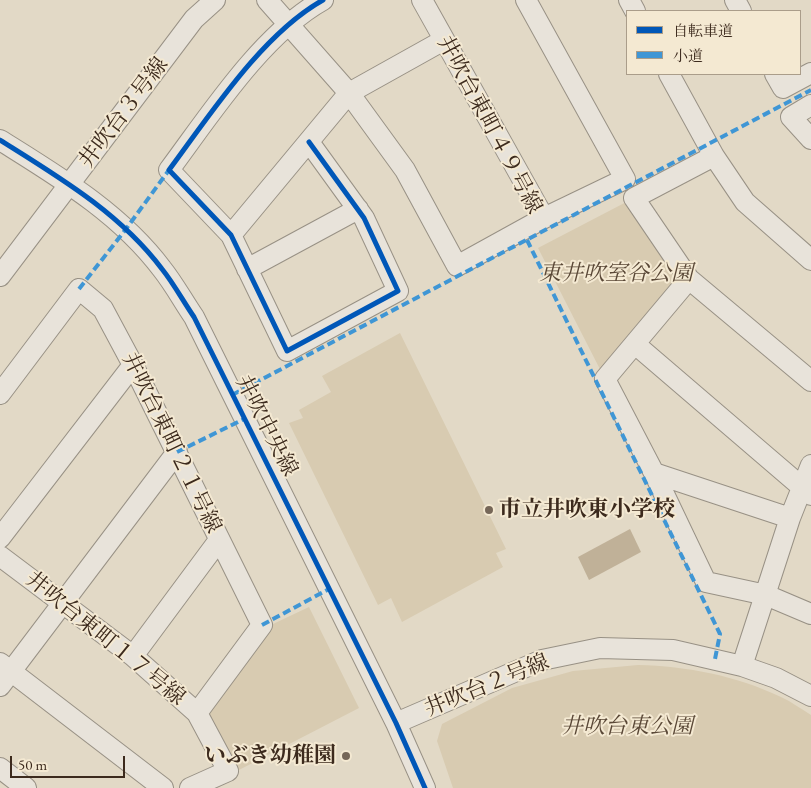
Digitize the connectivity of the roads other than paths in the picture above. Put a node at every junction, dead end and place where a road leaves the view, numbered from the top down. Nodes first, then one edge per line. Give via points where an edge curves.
1 (215, 0) edge
2 (267, 0) edge
3 (322, 0) edge
4 (422, 0) edge
5 (526, 0) edge
6 (288, 24) junction
7 (444, 40) junction
8 (811, 74) edge
9 (670, 75) edge
10 (776, 75) edge
11 (349, 93) junction
12 (811, 105) edge
13 (811, 139) edge
14 (0, 140) edge
15 (309, 142) junction
16 (714, 156) junction
17 (70, 184) junction
18 (358, 209) junction
19 (544, 218) junction
20 (231, 235) junction
21 (811, 260) edge
22 (247, 269) junction
23 (0, 276) edge
24 (689, 278) junction
25 (635, 344) junction
26 (133, 365) junction
27 (811, 381) edge
28 (0, 394) edge
29 (176, 452) junction
30 (811, 465) edge
31 (654, 472) junction
32 (806, 491) edge
33 (790, 518) junction
34 (0, 538) edge
35 (219, 540) junction
36 (0, 556) edge
37 (766, 595) junction
38 (62, 602) junction
39 (811, 614) edge
40 (133, 656) junction
41 (742, 666) junction
42 (4, 674) edge
43 (811, 696) edge
44 (197, 713) junction
45 (396, 723) junction
46 (0, 768) edge
47 (26, 788) edge
48 (163, 788) edge
49 (190, 788) edge
50 (424, 788) edge

1 - 17 street, 井吹台３号線 via 194,19
2 - 6 street, 井吹台東町４９号線
3 - 6 street
4 - 7 street, 井吹台東町４９号線
5 - 19 street via 625,179
6 - 11 street, 井吹台東町４９号線
6 - 20 street via 247,67 169,170
7 - 11 street
7 - 19 street, 井吹台東町４９号線
8 - 10 street via 783,88
9 - 16 street
11 - 15 street
11 - 19 street, 井吹台東町４９号線 via 405,170 458,266
12 - 13 street via 791,117
14 - 17 street, 井吹中央線
15 - 18 street
15 - 20 street
16 - 21 street via 745,202
16 - 24 street via 634,198
17 - 23 street, 井吹台３号線
17 - 45 street, 井吹中央線 via 129,232 162,269 194,317
18 - 22 street
18 - 22 street via 398,291 286,351
20 - 22 street
24 - 25 street
24 - 27 street
25 - 31 street via 605,379
25 - 32 street
26 - 28 street, 井吹台東町２１号線 via 103,309 79,289
26 - 29 street, 井吹台東町２１号線
26 - 34 street
29 - 35 street, 井吹台東町２１号線
29 - 38 street
30 - 32 street
31 - 33 street
31 - 37 street via 706,582
32 - 33 street
33 - 37 street
35 - 40 street
35 - 44 street, 井吹台東町２１号線 via 262,624
36 - 38 street, 井吹台東町１７号線
37 - 39 street
37 - 41 street
38 - 40 street, 井吹台東町１７号線
38 - 42 street
40 - 44 street, 井吹台東町１７号線
41 - 43 street, 井吹台２号線 via 776,678
41 - 45 street, 井吹台２号線 via 674,650 600,648 542,660
42 - 48 street
44 - 49 street, 井吹台東町１７号線 via 228,771
45 - 50 street, 井吹中央線
46 - 47 street

